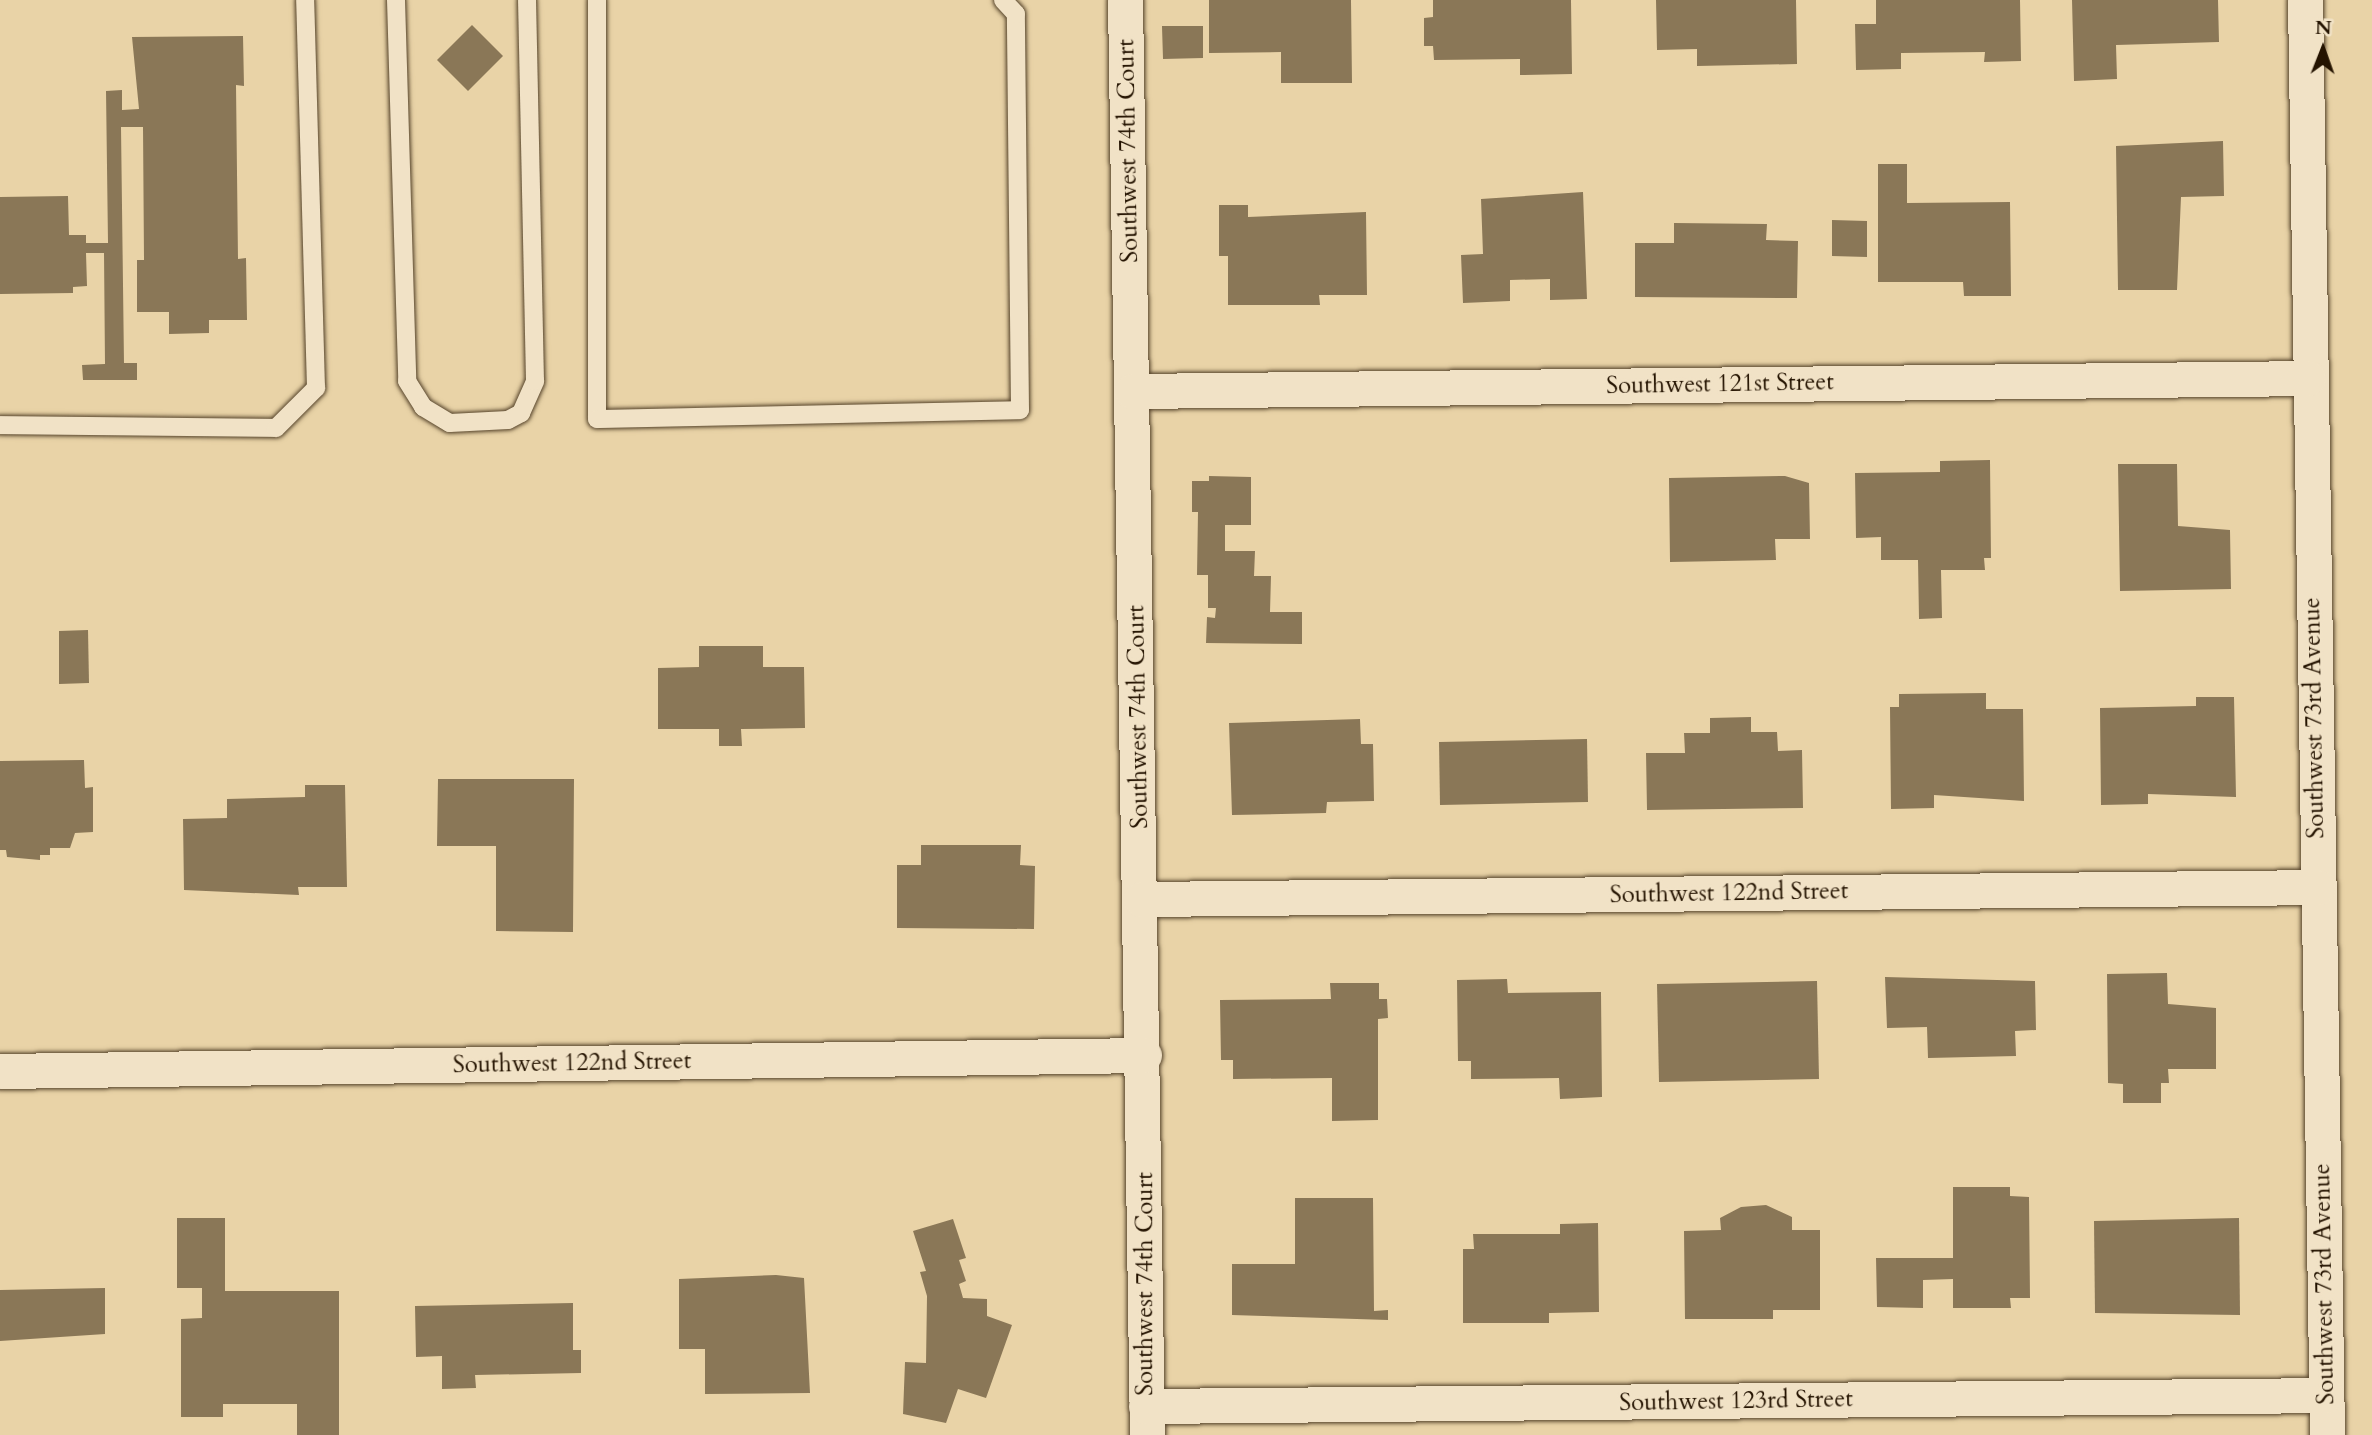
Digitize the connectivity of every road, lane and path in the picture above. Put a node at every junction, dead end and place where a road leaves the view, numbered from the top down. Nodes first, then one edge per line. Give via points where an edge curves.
1 (305, 0) edge
2 (396, 0) edge
3 (527, 0) edge
4 (597, 0) edge
5 (1003, 0) edge
6 (1125, 0) edge
7 (2305, 0) edge
8 (2308, 378) junction
9 (1132, 391) junction
10 (0, 425) edge
11 (2318, 887) junction
12 (1141, 899) junction
13 (1144, 1055) junction
14 (0, 1071) edge
15 (2326, 1395) junction
16 (1146, 1421) edge
17 (2327, 1435) edge

1 - 10 lane via 316,388 276,428
2 - 3 lane via 407,381 423,407 450,423 508,420 521,413 535,381
4 - 5 lane via 597,419 1020,410 1016,14
6 - 9 street, Southwest 74th Court
7 - 8 street, Southwest 73rd Avenue
8 - 9 street, Southwest 121st Street
8 - 11 street, Southwest 73rd Avenue
9 - 12 street, Southwest 74th Court
11 - 12 street, Southwest 122nd Street
11 - 15 street, Southwest 73rd Avenue
12 - 13 street, Southwest 74th Court
13 - 14 street, Southwest 122nd Street
13 - 16 street, Southwest 74th Court
15 - 16 street, Southwest 123rd Street
15 - 17 street, Southwest 73rd Avenue

